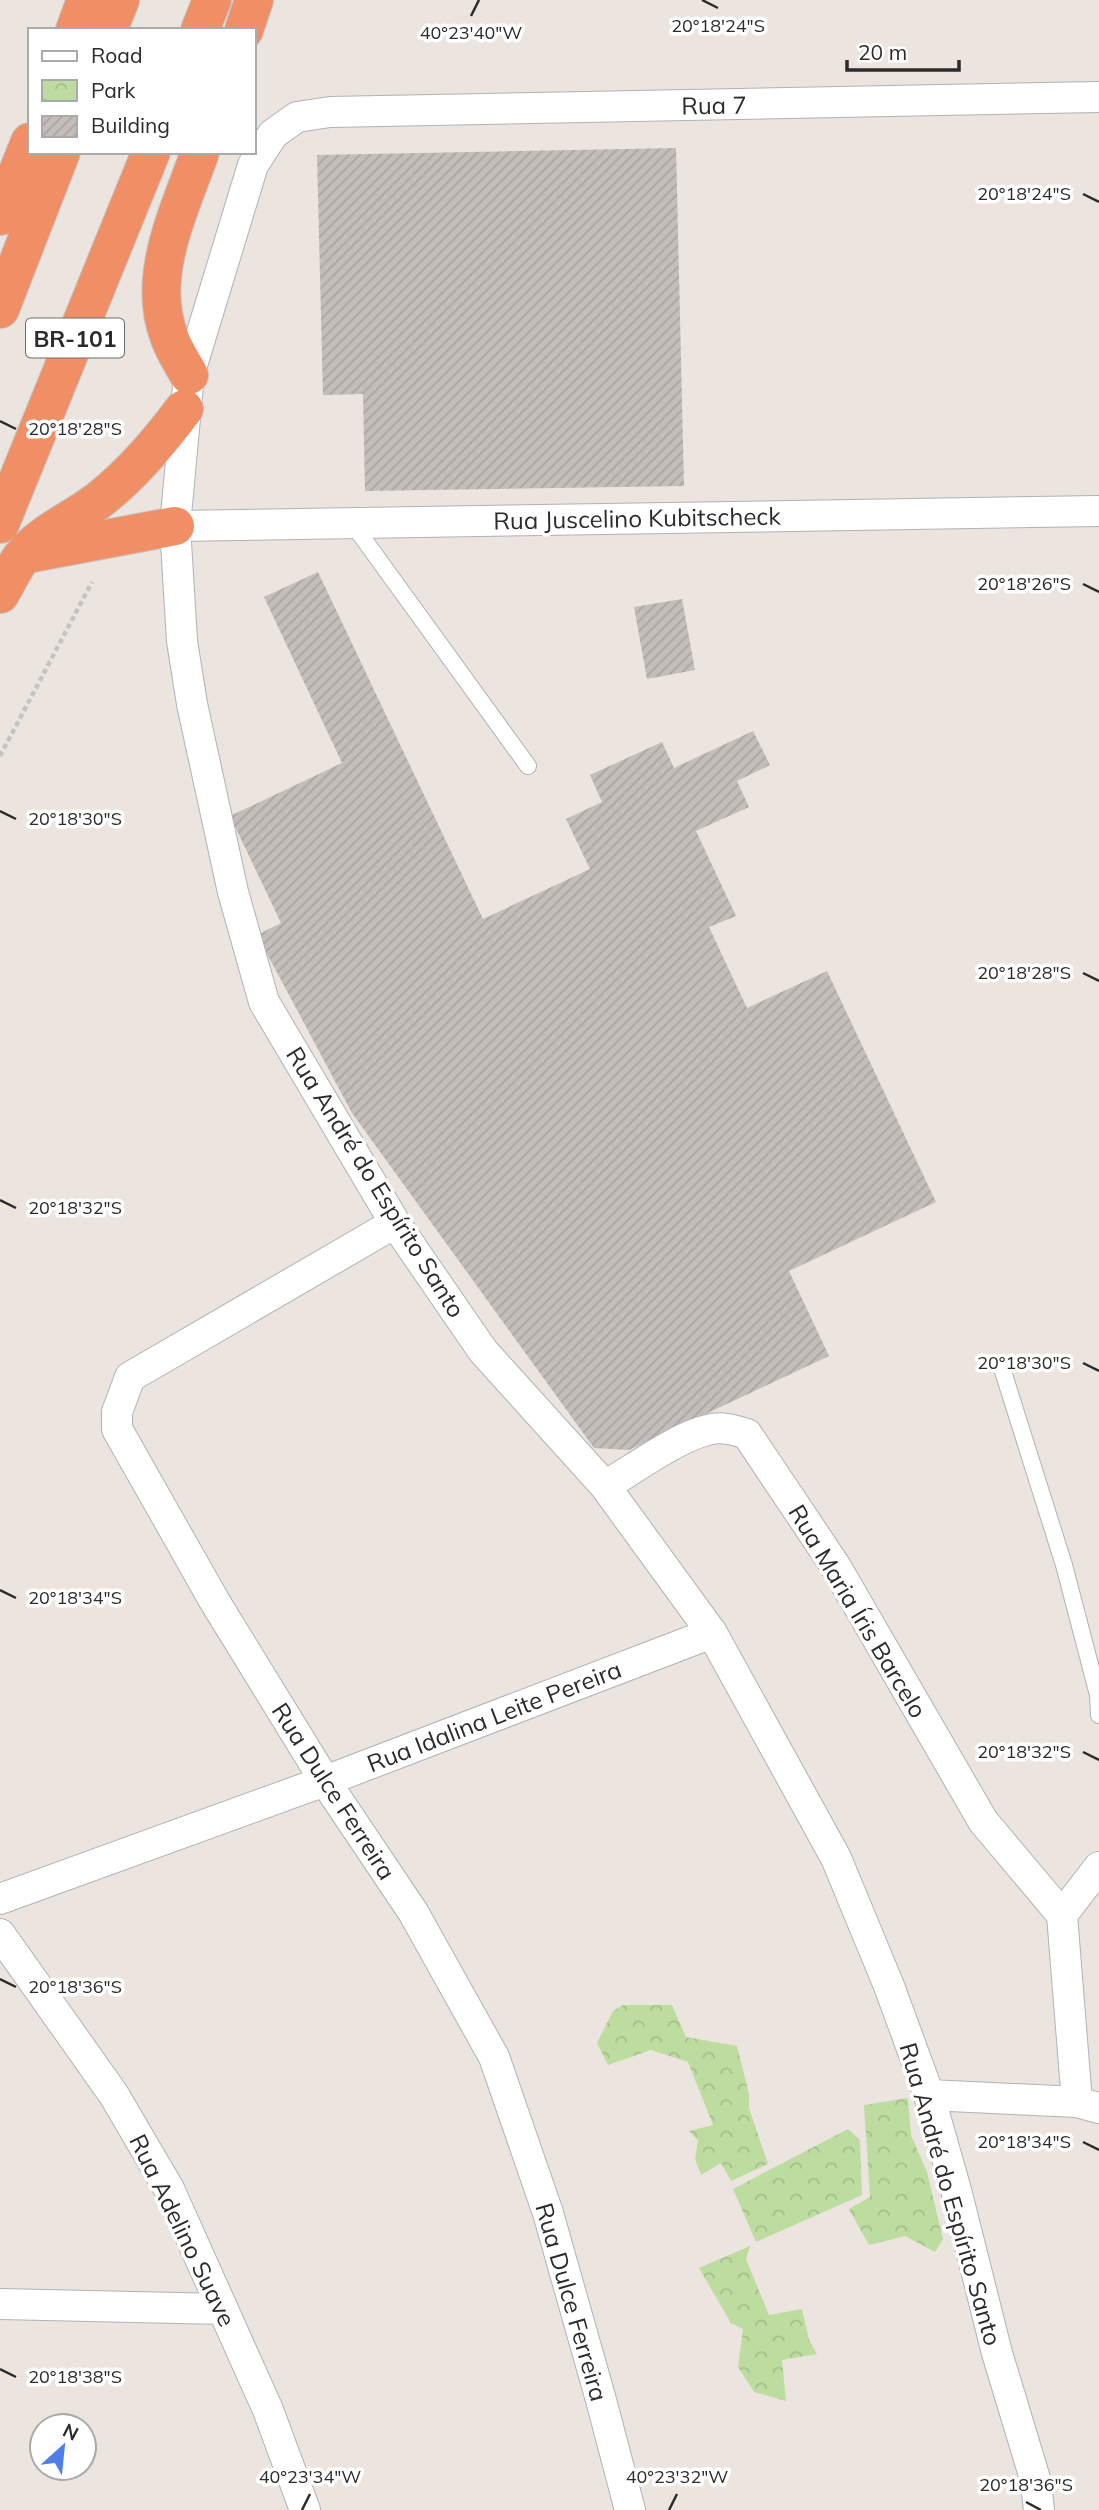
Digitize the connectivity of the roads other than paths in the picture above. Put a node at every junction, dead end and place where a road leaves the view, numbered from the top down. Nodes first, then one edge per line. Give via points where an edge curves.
1 (86, 0) edge
2 (120, 0) edge
3 (212, 0) edge
4 (254, 0) edge
5 (76, 28) edge
6 (109, 28) edge
7 (201, 28) edge
8 (245, 28) edge
9 (1099, 97) edge
10 (330, 112) joint
11 (28, 147) edge
12 (60, 154) edge
13 (150, 154) edge
14 (199, 154) edge
15 (0, 216) edge
16 (0, 309) edge
17 (187, 392) junction
18 (1099, 511) edge
19 (352, 523) junction
20 (0, 524) edge
21 (175, 526) junction
22 (23, 555) junction
23 (0, 594) edge
24 (528, 765) dead end
25 (395, 1223) junction
26 (1001, 1365) dead end
27 (605, 1486) junction
28 (712, 1633) junction
29 (1099, 1716) edge
30 (325, 1781) junction
31 (1099, 1867) edge
32 (0, 1899) edge
33 (1062, 1915) junction
34 (0, 1934) edge
35 (929, 2095) junction
36 (1088, 2105) edge
37 (0, 2304) edge
38 (223, 2309) junction
39 (305, 2510) edge
40 (630, 2510) edge
41 (1039, 2510) edge

1 - 5 highway
2 - 6 highway
3 - 7 highway
4 - 8 highway
9 - 10 street, Rua 7
10 - 17 street, Rua André do Espírito Santo via 289,122 273,134 253,166
11 - 15 highway
12 - 16 highway, BR-101
13 - 20 highway, BR-101
14 - 17 highway via 166,247 160,300
17 - 21 street, Rua André do Espírito Santo
17 - 22 highway via 147,456 126,477
18 - 19 street, Rua Juscelino Kubitscheck
19 - 21 street, Rua Juscelino Kubitscheck
19 - 24 lane
21 - 22 highway
21 - 25 street, Rua André do Espírito Santo via 192,704 233,892 264,1002
22 - 23 highway
25 - 27 street, Rua André do Espírito Santo via 484,1351
25 - 30 street, Rua Dulce Ferreira via 130,1377 117,1412 117,1429 215,1602
26 - 29 lane via 1064,1564 1098,1695
27 - 28 street, Rua André do Espírito Santo
27 - 33 street, Rua Maria Íris Barcelo via 709,1429 747,1434 836,1567 984,1821
28 - 30 street, Rua Idalina Leite Pereira
28 - 35 street, Rua André do Espírito Santo via 836,1858
30 - 32 street, Rua Idalina Leite Pereira
30 - 40 street, Rua Dulce Ferreira via 413,1912 494,2057 548,2213
31 - 33 street
33 - 36 street
34 - 38 street, Rua Adelino Suave via 114,2095 169,2189
35 - 36 street
35 - 41 street, Rua André do Espírito Santo via 1036,2482
37 - 38 street
38 - 39 street, Rua Adelino Suave via 268,2410

